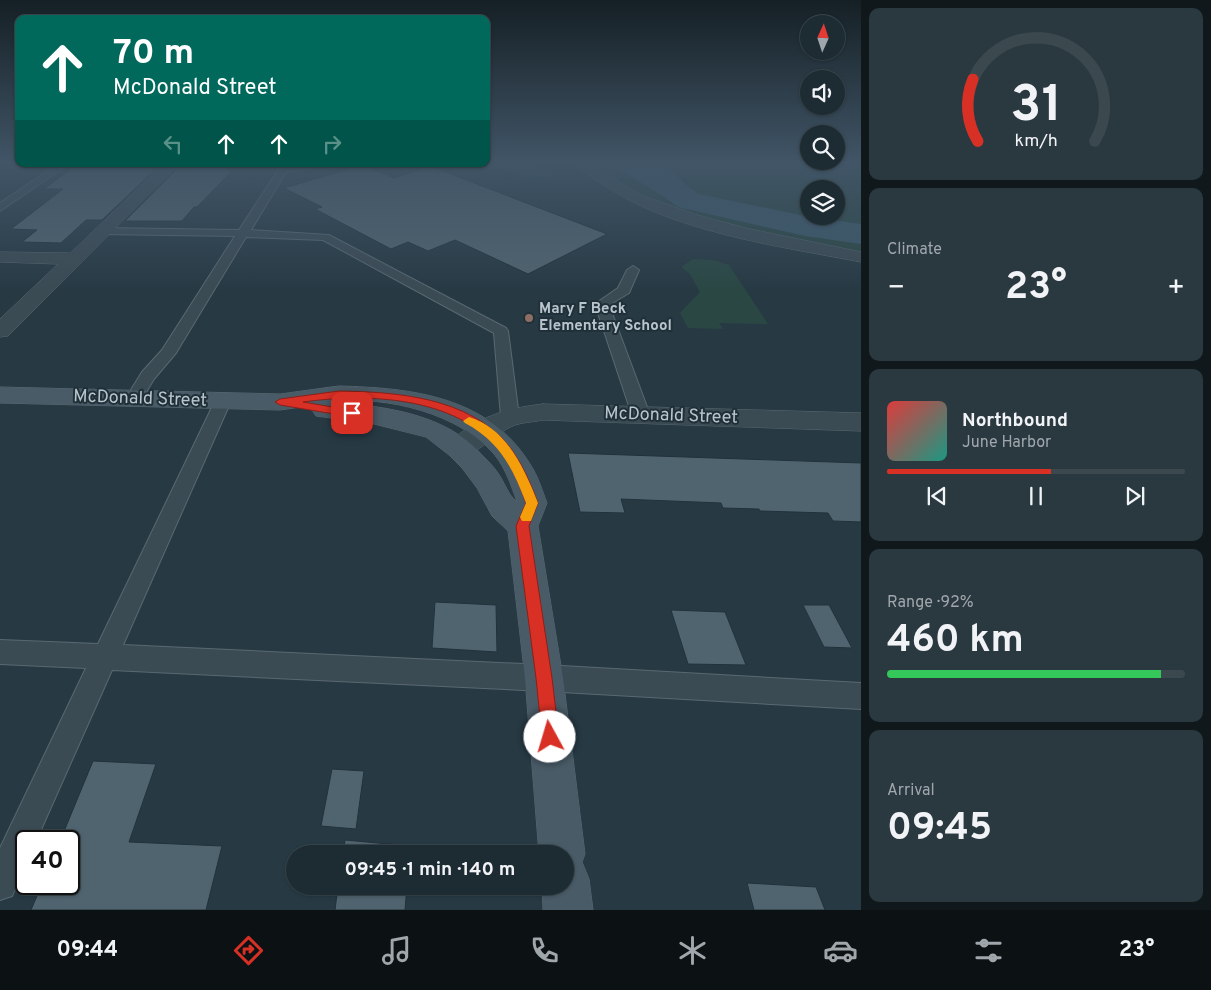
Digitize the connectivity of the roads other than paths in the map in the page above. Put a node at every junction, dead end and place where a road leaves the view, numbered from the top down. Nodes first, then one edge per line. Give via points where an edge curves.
1 (129, 205) edge
2 (261, 205) edge
3 (654, 205) edge
4 (102, 231) junction
5 (243, 233) junction
6 (0, 257) edge
7 (861, 257) edge
8 (73, 259) junction
9 (634, 270) dead end
10 (0, 331) edge
11 (0, 395) edge
12 (134, 398) junction
13 (223, 401) junction
14 (280, 402) junction
15 (641, 415) junction
16 (510, 417) junction
17 (861, 422) edge
18 (485, 429) junction
19 (460, 448) junction
20 (522, 526) junction
21 (0, 652) edge
22 (103, 657) junction
23 (544, 678) junction
24 (861, 696) edge
25 (561, 845) edge
26 (0, 884) edge
27 (567, 895) edge
28 (568, 910) edge

1 - 4 street
2 - 5 lane
3 - 7 street via 733,230
4 - 5 lane
4 - 8 street
5 - 12 lane via 168,353
5 - 16 lane via 325,236 501,331
6 - 8 street
8 - 10 street
9 - 15 lane via 624,290 602,304
11 - 12 street, McDonald Street
12 - 13 street, McDonald Street
13 - 14 street, McDonald Street
13 - 22 lane
14 - 18 street, McDonald Street via 339,394 378,395 424,402 453,412
14 - 19 street, McDonald Street via 412,423 435,432
15 - 16 street, McDonald Street via 543,412
15 - 17 street, McDonald Street
16 - 18 street, McDonald Street
18 - 19 street, McDonald Street
18 - 20 street via 504,448 523,479 532,503
19 - 20 street via 488,481 503,508
20 - 23 street
21 - 22 lane
22 - 23 lane
22 - 26 lane
23 - 24 lane
23 - 25 street
27 - 28 street

